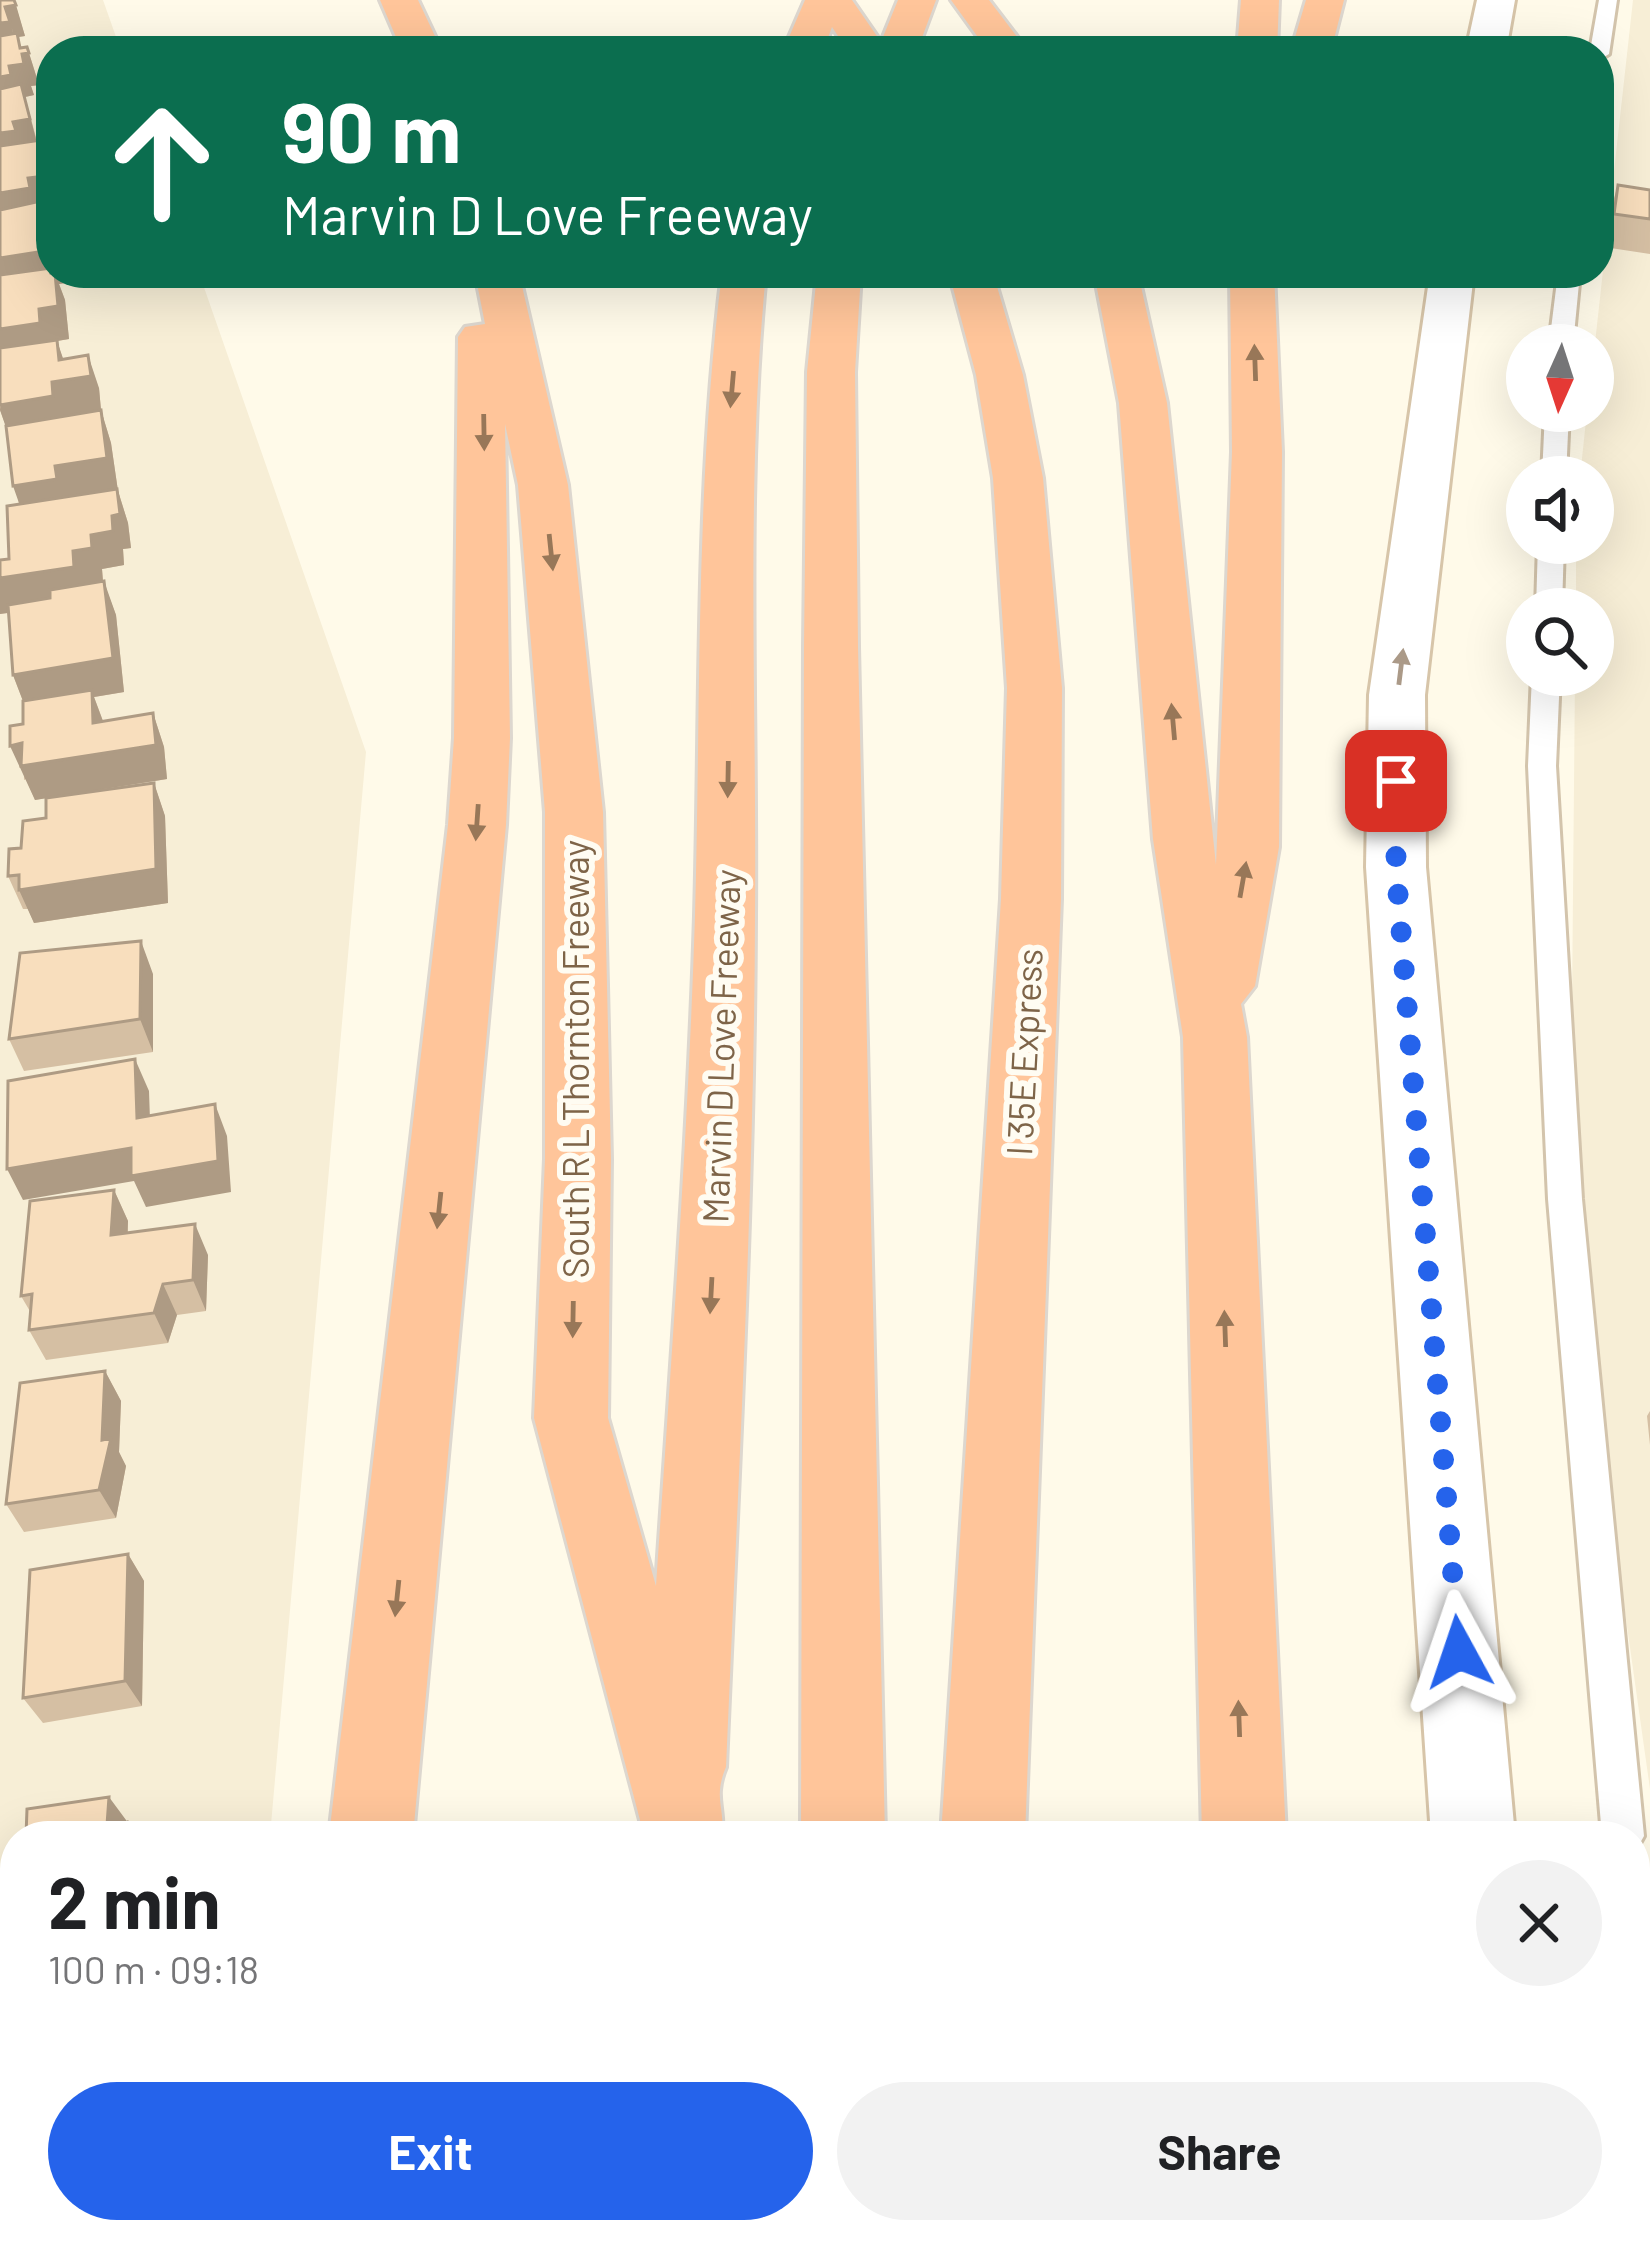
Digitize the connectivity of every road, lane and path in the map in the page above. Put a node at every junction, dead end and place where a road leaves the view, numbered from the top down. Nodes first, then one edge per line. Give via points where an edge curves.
1 (829, 0) edge
2 (917, 0) edge
3 (970, 0) edge
4 (1260, 0) edge
5 (1325, 0) edge
6 (1496, 0) edge
7 (1608, 0) edge
8 (811, 36) edge
9 (857, 36) edge
10 (903, 36) edge
11 (997, 36) edge
12 (1258, 36) edge
13 (1315, 36) edge
14 (1489, 36) edge
15 (1602, 36) edge
16 (479, 288) edge
17 (500, 288) edge
18 (743, 288) edge
19 (838, 288) edge
20 (975, 288) edge
21 (1119, 288) edge
22 (1253, 288) edge
23 (1450, 288) edge
24 (1567, 288) edge
25 (1563, 324) edge
26 (1545, 696) edge
27 (1215, 1036) junction
28 (373, 1821) edge
29 (679, 1821) edge
30 (681, 1821) edge
31 (843, 1821) edge
32 (983, 1821) edge
33 (1243, 1821) edge
34 (1472, 1821) edge
35 (1622, 1821) edge

1 - 8 highway
1 - 9 highway
2 - 10 highway
3 - 11 highway
4 - 12 highway
5 - 13 highway
6 - 14 street
7 - 15 lane
16 -> 28 highway via 477,825
17 -> 29 highway, South R L Thornton Freeway via 544,485 574,812 571,1418
18 -> 30 highway, Marvin D Love Freeway via 723,495 722,1098
19 - 31 highway via 831,647
20 - 32 highway, I 35E Express via 1008,406 1023,504 1034,681 1032,875
27 -> 21 highway via 1182,839 1143,403
27 -> 22 highway via 1249,847 1258,452
34 -> 23 street via 1396,868 1397,695
24 - 25 lane
26 - 35 lane via 1565,1198
33 -> 27 highway

